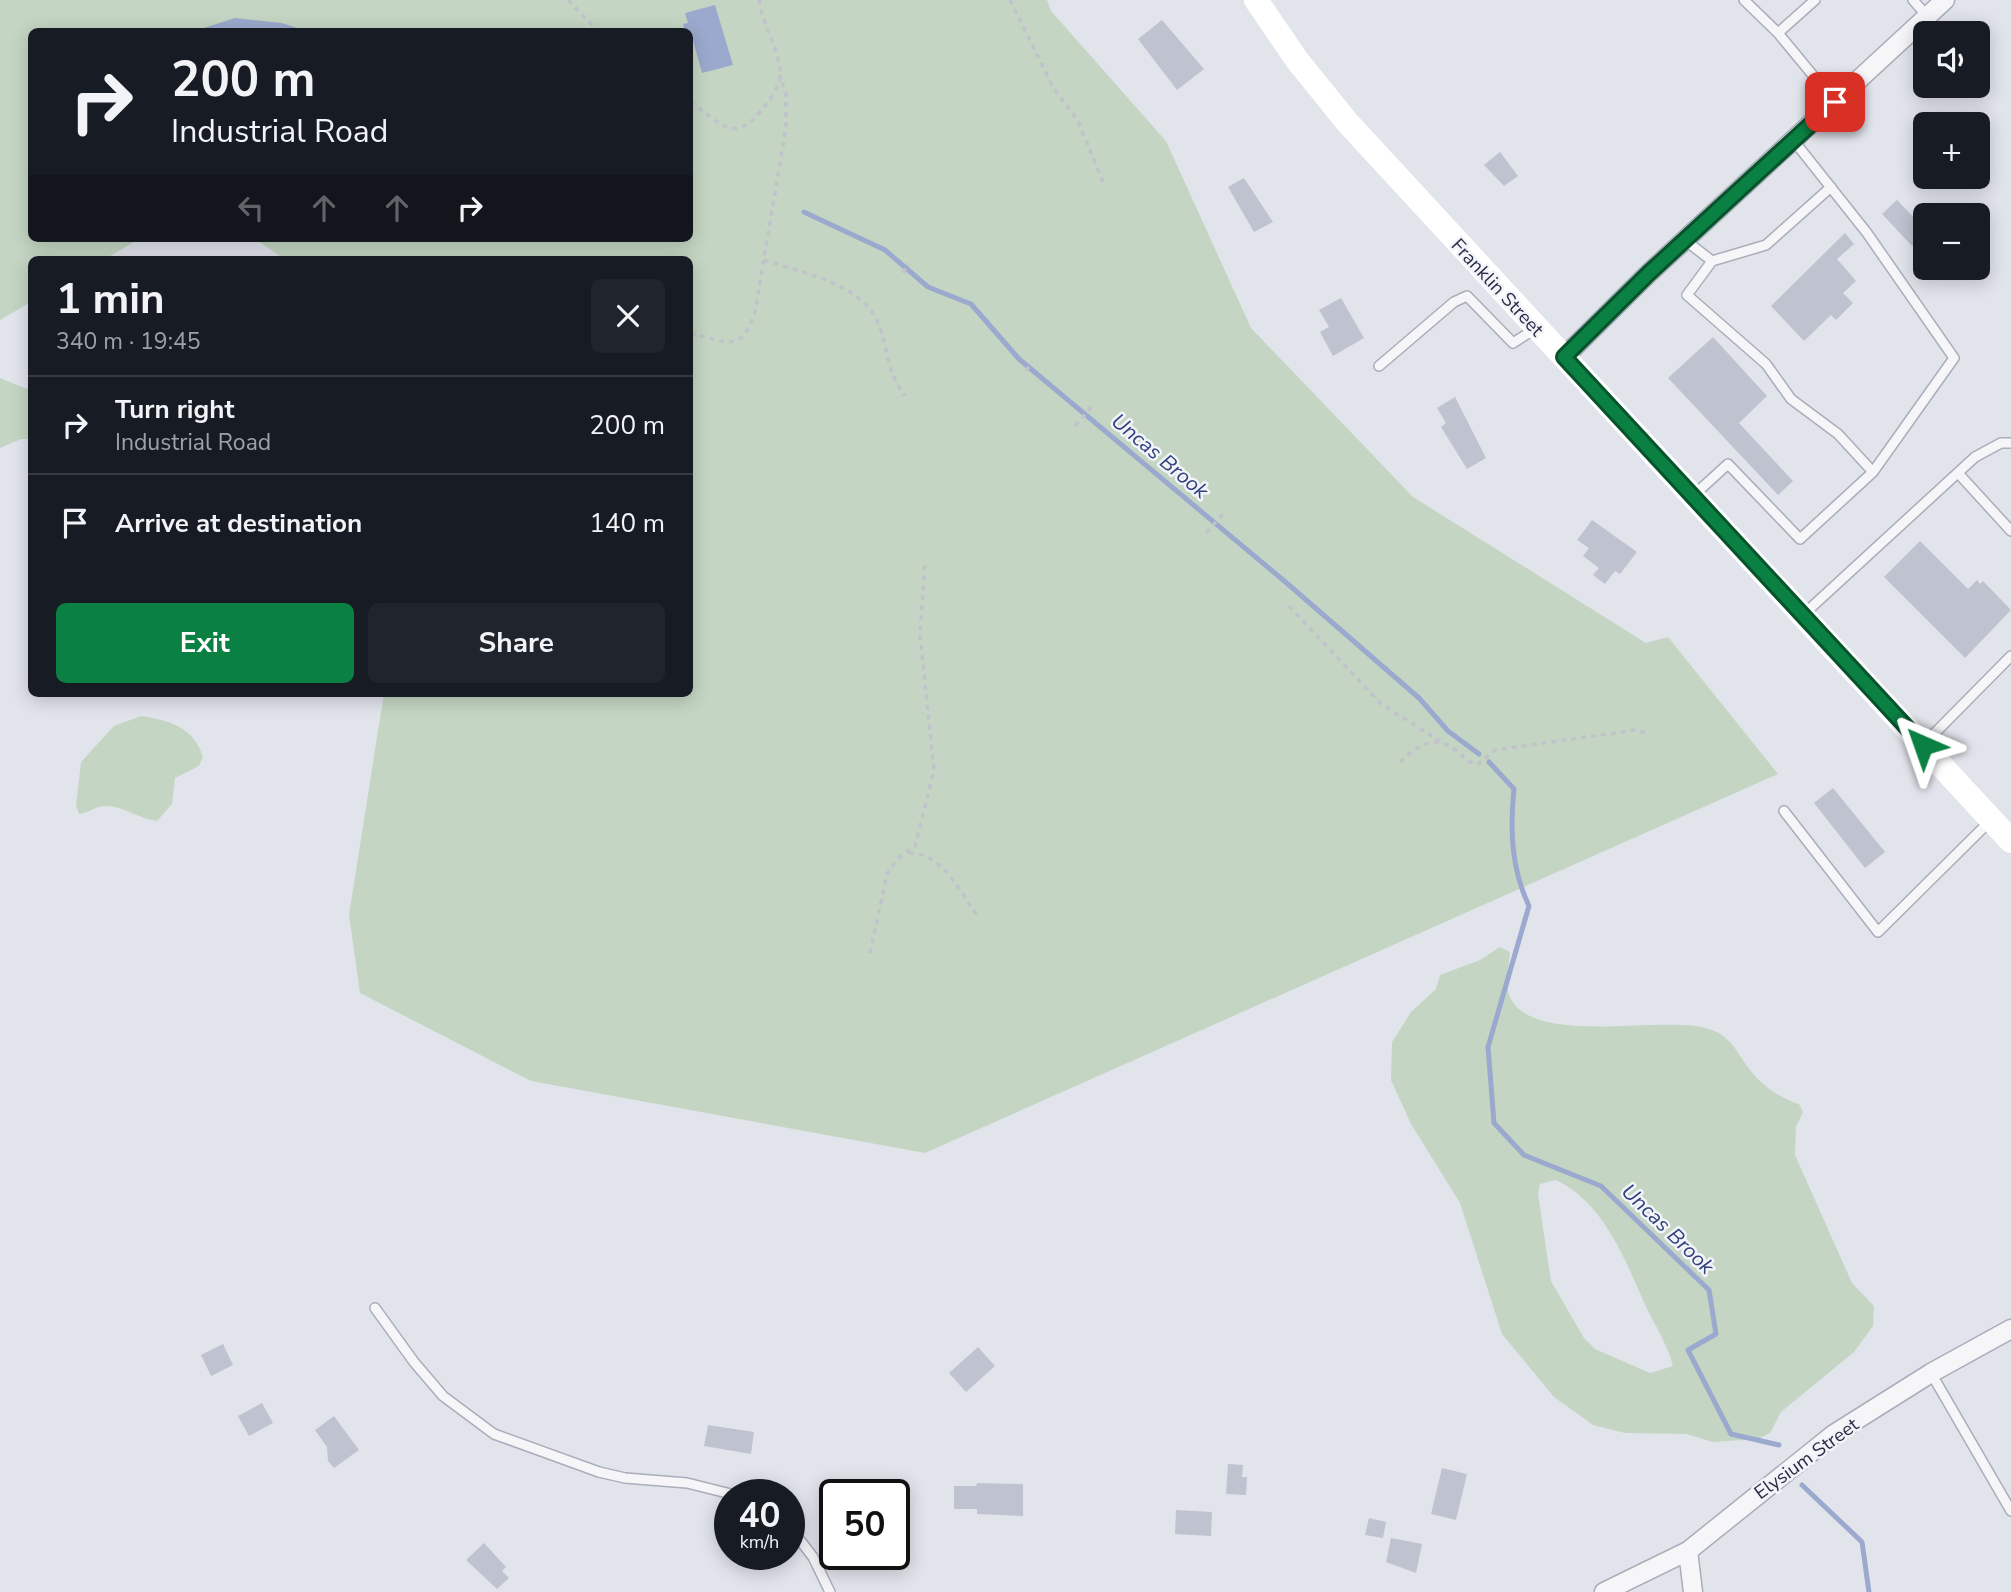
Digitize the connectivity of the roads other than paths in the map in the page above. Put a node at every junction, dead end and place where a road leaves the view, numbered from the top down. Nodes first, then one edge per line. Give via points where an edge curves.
1 (1256, 0) edge
2 (1744, 0) edge
3 (1815, 0) edge
4 (1913, 0) edge
5 (1945, 0) edge
6 (1927, 17) junction
7 (1778, 33) junction
8 (1835, 102) junction
9 (1794, 141) junction
10 (1830, 187) junction
11 (1685, 240) junction
12 (1712, 261) junction
13 (1536, 328) junction
14 (1564, 357) junction
15 (1379, 366) dead end
16 (2011, 443) edge
17 (1873, 472) junction
18 (1958, 473) junction
19 (1692, 496) junction
20 (2011, 531) edge
21 (1803, 615) junction
22 (2011, 656) edge
23 (1923, 745) junction
24 (1784, 811) dead end
25 (2002, 828) edge
26 (375, 1308) dead end
27 (2011, 1329) edge
28 (1931, 1373) junction
29 (714, 1490) edge
30 (2011, 1511) edge
31 (805, 1547) edge
32 (1688, 1551) junction
33 (831, 1592) edge
34 (1604, 1592) edge
35 (1692, 1592) edge

1 - 13 main road, Franklin Street via 1339,113
2 - 7 lane
3 - 7 lane
4 - 6 lane
5 - 6 street
6 - 8 street
7 - 8 lane
8 - 9 street
9 - 10 lane
9 - 11 street
10 - 12 lane via 1766,246
10 - 17 lane via 1954,358
11 - 12 lane
11 - 14 street
12 - 17 lane via 1687,295 1766,364 1791,399 1838,434
13 - 14 main road, Franklin Street
13 - 15 lane via 1513,343 1467,296
14 - 19 main road, Franklin Street
16 - 18 lane via 2001,443 1975,457
17 - 19 lane via 1800,539 1728,464
18 - 20 lane
18 - 21 lane
19 - 21 main road, Franklin Street
21 - 23 main road, Franklin Street
22 - 23 lane
23 - 25 main road, Franklin Street
24 - 25 lane via 1878,932
26 - 29 lane via 443,1396 494,1434 599,1472
27 - 28 street, Elysium Street
28 - 30 lane
28 - 32 street, Elysium Street via 1824,1442
31 - 33 lane
32 - 34 street, Elysium Street
32 - 35 street

